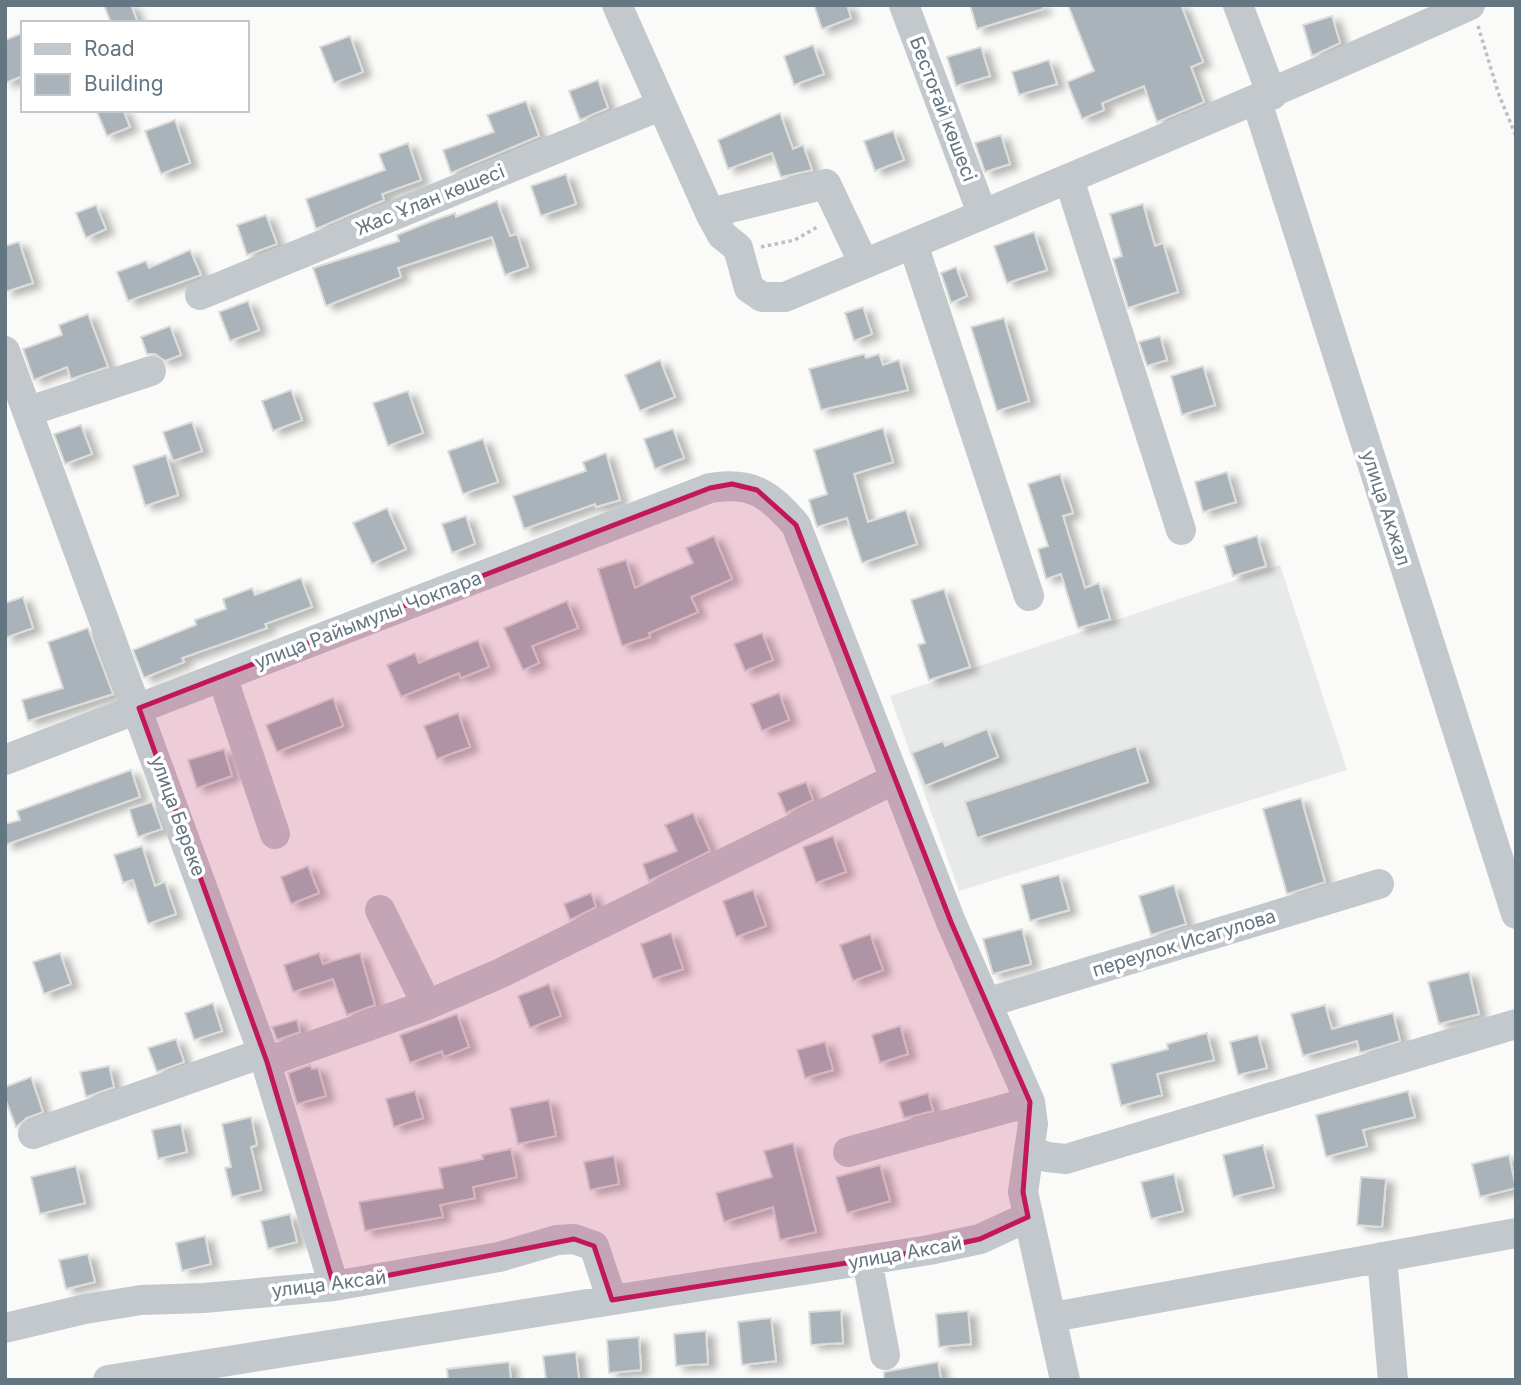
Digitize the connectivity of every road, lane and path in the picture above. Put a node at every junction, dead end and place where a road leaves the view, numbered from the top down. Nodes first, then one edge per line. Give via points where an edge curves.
1 (617, 5) edge
2 (904, 5) edge
3 (1238, 5) edge
4 (1473, 12) edge
5 (1264, 98) junction
6 (660, 106) junction
7 (1516, 136) edge
8 (1069, 179) junction
9 (838, 210) junction
10 (710, 213) junction
11 (982, 213) junction
12 (913, 244) junction
13 (738, 247) junction
14 (864, 264) junction
15 (200, 295) dead end
16 (5, 351) edge
17 (151, 371) dead end
18 (18, 396) edge
19 (1181, 530) dead end
20 (1029, 596) dead end
21 (222, 676) junction
22 (139, 708) junction
23 (5, 760) edge
24 (895, 779) junction
25 (275, 834) dead end
26 (1379, 884) dead end
27 (380, 910) dead end
28 (1516, 914) edge
29 (989, 1003) junction
30 (427, 1004) junction
31 (1516, 1024) edge
32 (265, 1058) junction
33 (1030, 1102) junction
34 (33, 1134) dead end
35 (1029, 1150) junction
36 (848, 1152) dead end
37 (1028, 1217) junction
38 (1516, 1233) edge
39 (1382, 1256) junction
40 (867, 1260) junction
41 (334, 1286) junction
42 (612, 1300) junction
43 (1053, 1317) junction
44 (5, 1328) edge
45 (885, 1355) dead end
46 (108, 1380) edge
47 (1065, 1380) edge
48 (1393, 1380) edge

1 - 6 street
2 - 11 street, Бестоғай көшесі
3 - 5 street, улица Акжал
4 - 5 street
4 - 7 path
5 - 8 street
5 - 28 street, улица Акжал
6 - 10 street
6 - 15 street, Жас Ұлан көшесі
8 - 11 street
8 - 19 street
9 - 10 street via 826,184
9 - 13 path via 795,240 769,247
9 - 14 street
10 - 13 street via 722,235
11 - 12 street
12 - 14 street
12 - 20 street
13 - 14 street via 749,288 762,298 785,297
16 - 18 street, улица Береке
17 - 18 street
18 - 22 street, улица Береке
21 - 22 street, улица Райымулы Чокпара
21 - 24 street, улица Райымулы Чокпара via 710,488 732,484 757,490 775,501 796,525
21 - 25 street
22 - 23 street, улица Райымулы Чокпара
22 - 32 street, улица Береке
24 - 29 street via 951,922
24 - 30 street via 615,920
26 - 29 street, переулок Исагулова
27 - 30 street
29 - 33 street
30 - 32 street
31 - 35 street via 1066,1159
32 - 34 street
32 - 41 street, улица Береке
33 - 35 street
33 - 36 street
35 - 37 street via 1023,1192
37 - 40 street, улица Аксай via 980,1239
37 - 43 street
38 - 39 street
39 - 43 street
39 - 48 street
40 - 42 street, улица Аксай
40 - 45 street
41 - 42 street, улица Аксай via 499,1258 574,1238 594,1246
41 - 44 street, улица Аксай via 141,1300
42 - 46 street, улица Аксай
43 - 47 street

